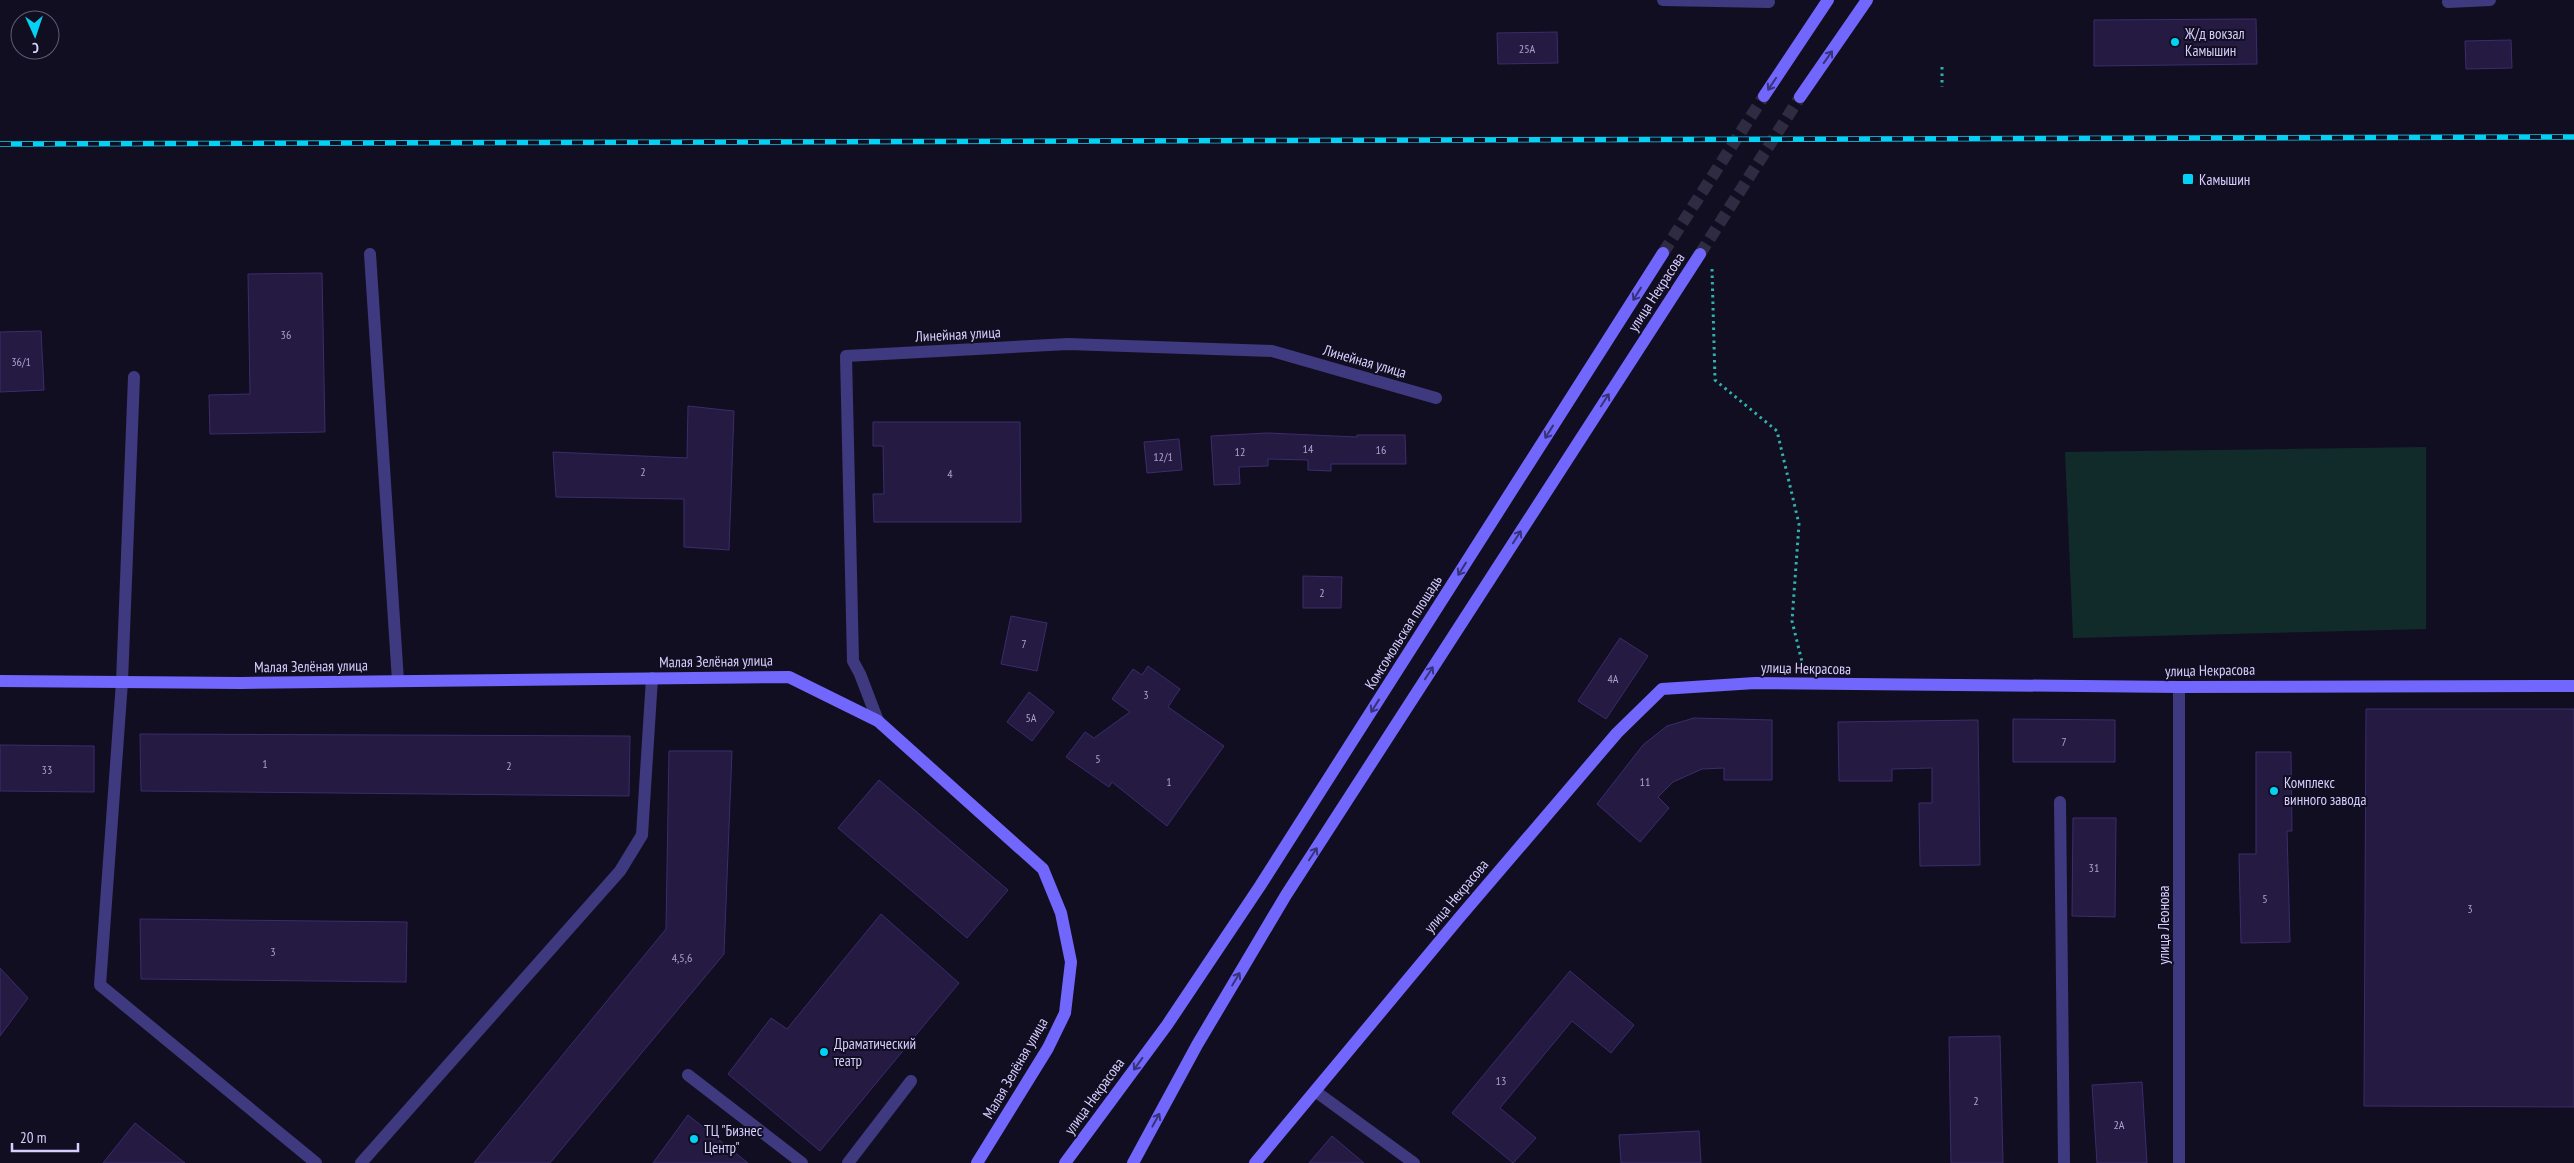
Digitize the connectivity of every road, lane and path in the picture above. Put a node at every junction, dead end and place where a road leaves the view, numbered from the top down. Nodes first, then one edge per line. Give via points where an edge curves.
1 (1663, 0) edge
2 (1828, 0) edge
3 (1868, 0) edge
4 (2490, 0) edge
5 (1770, 2) dead end
6 (2448, 2) dead end
7 (1942, 67) dead end
8 (1942, 87) dead end
9 (1764, 96) tunnel mouth
10 (1800, 97) tunnel mouth
11 (1663, 253) tunnel mouth
12 (370, 254) dead end
13 (1700, 254) tunnel mouth
14 (1712, 268) dead end
15 (134, 377) dead end
16 (1436, 398) dead end
17 (652, 678) junction
18 (0, 681) edge
19 (398, 681) junction
20 (122, 682) junction
21 (1807, 684) junction
22 (2574, 686) edge
23 (2179, 687) junction
24 (878, 721) junction
25 (2060, 802) dead end
26 (1166, 1025) joint
27 (688, 1075) dead end
28 (911, 1081) dead end
29 (1315, 1091) junction
30 (314, 1162) edge
31 (361, 1163) edge
32 (802, 1163) edge
33 (848, 1163) edge
34 (977, 1163) edge
35 (1066, 1163) edge
36 (1133, 1163) edge
37 (1255, 1163) edge
38 (1414, 1163) edge
39 (2064, 1163) edge
40 (2179, 1163) edge

1 - 5 street
2 -> 9 street
10 -> 3 street
4 - 6 street
7 - 8 path
11 -> 26 street, Комсомольская площадь via 1260,886
12 - 19 street
36 -> 13 street, улица Некрасова via 1197,1045 1286,895
14 - 21 path via 1715,380 1777,430 1799,524 1792,621
15 - 20 street
16 - 24 street, Линейная улица via 1272,352 1068,344 846,356 853,661
17 - 19 street, Малая Зелёная улица
17 - 24 street, Малая Зелёная улица via 789,676
17 - 31 street via 642,835 620,871
18 - 20 street, Малая Зелёная улица
19 - 20 street, Малая Зелёная улица
20 - 30 street via 100,985
21 - 23 street, улица Некрасова
21 - 29 street, улица Некрасова via 1702,685 1662,689 1617,733
22 - 23 street, улица Некрасова
23 - 40 street, улица Леонова
24 - 34 street, Малая Зелёная улица via 1043,869 1061,913 1071,962 1065,1012 1048,1048
25 - 39 street
26 -> 35 street, улица Некрасова
27 - 32 street
28 - 33 street
29 - 37 street, улица Некрасова
29 - 38 street

